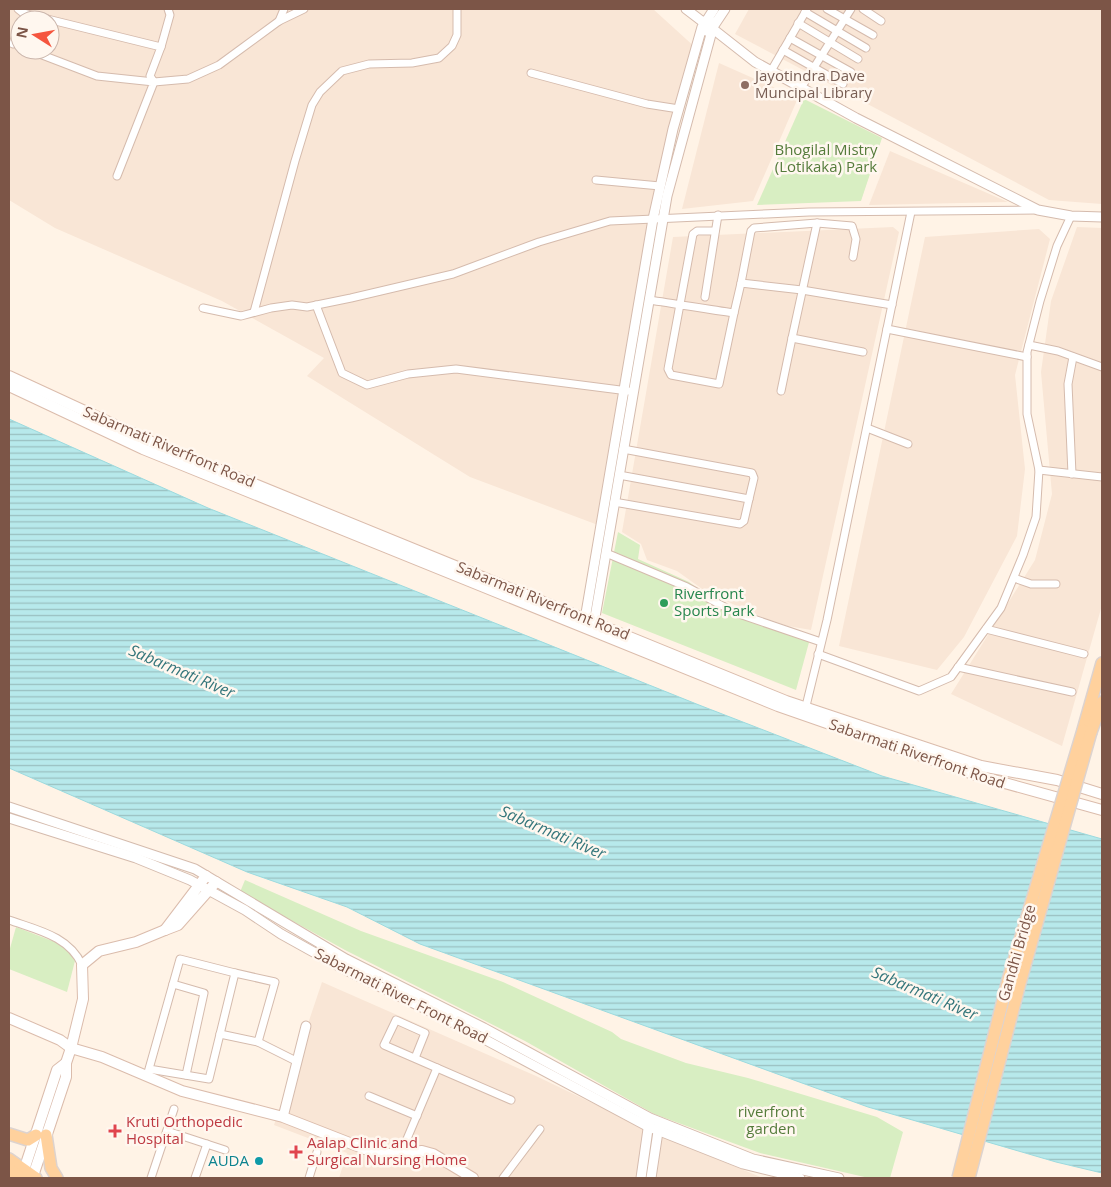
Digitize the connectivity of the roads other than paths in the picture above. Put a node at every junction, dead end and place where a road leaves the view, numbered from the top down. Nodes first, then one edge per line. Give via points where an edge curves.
1 (168, 9) edge
2 (284, 9) edge
3 (304, 9) edge
4 (457, 9) edge
5 (686, 9) edge
6 (714, 9) edge
7 (726, 9) edge
8 (827, 9) edge
9 (851, 9) edge
10 (863, 9) edge
11 (806, 10) edge
12 (845, 19) junction
13 (279, 21) junction
14 (882, 21) dead end
15 (60, 23) edge
16 (798, 23) junction
17 (708, 26) junction
18 (837, 31) junction
19 (873, 35) dead end
20 (790, 38) junction
21 (830, 42) junction
22 (160, 47) junction
23 (866, 48) dead end
24 (783, 50) junction
25 (822, 56) junction
26 (858, 59) dead end
27 (55, 60) edge
28 (814, 67) junction
29 (771, 71) junction
30 (851, 72) dead end
31 (531, 73) dead end
32 (154, 82) junction
33 (843, 84) dead end
34 (801, 88) junction
35 (679, 109) junction
36 (117, 176) dead end
37 (596, 180) dead end
38 (660, 186) junction
39 (1038, 210) junction
40 (911, 212) junction
41 (718, 216) junction
42 (1071, 216) junction
43 (1102, 217) edge
44 (653, 219) junction
45 (663, 219) junction
46 (817, 223) junction
47 (715, 231) junction
48 (853, 257) dead end
49 (741, 283) junction
50 (802, 290) junction
51 (705, 297) dead end
52 (649, 300) junction
53 (316, 305) junction
54 (678, 305) junction
55 (892, 305) junction
56 (203, 308) dead end
57 (254, 312) junction
58 (734, 313) junction
59 (887, 329) junction
60 (792, 338) junction
61 (1029, 345) junction
62 (863, 352) dead end
63 (1027, 357) junction
64 (1073, 357) junction
65 (1102, 367) edge
66 (9, 376) edge
67 (9, 386) edge
68 (623, 390) junction
69 (781, 391) dead end
70 (633, 392) junction
71 (867, 428) junction
72 (908, 444) dead end
73 (623, 449) junction
74 (1039, 470) junction
75 (1072, 474) junction
76 (619, 475) junction
77 (1102, 477) edge
78 (749, 499) junction
79 (614, 502) junction
80 (606, 552) junction
81 (1014, 578) junction
82 (1056, 584) dead end
83 (589, 625) junction
84 (986, 629) junction
85 (821, 642) junction
86 (818, 654) junction
87 (1084, 654) dead end
88 (1102, 663) edge
89 (958, 667) junction
90 (1072, 692) dead end
91 (1102, 702) edge
92 (805, 712) junction
93 (1087, 731) junction
94 (1102, 794) edge
95 (9, 807) edge
96 (1102, 810) edge
97 (9, 818) edge
98 (206, 876) junction
99 (213, 886) junction
100 (199, 887) junction
101 (9, 920) edge
102 (164, 930) junction
103 (82, 965) junction
104 (235, 973) junction
105 (173, 984) junction
106 (9, 1018) edge
107 (306, 1026) dead end
108 (220, 1034) junction
109 (258, 1042) junction
110 (71, 1048) junction
111 (415, 1058) junction
112 (296, 1061) junction
113 (437, 1068) junction
114 (148, 1073) junction
115 (186, 1075) junction
116 (369, 1096) dead end
117 (511, 1100) dead end
118 (174, 1109) dead end
119 (417, 1116) junction
120 (283, 1117) junction
121 (649, 1122) junction
122 (658, 1126) junction
123 (540, 1129) dead end
124 (166, 1131) junction
125 (9, 1134) edge
126 (41, 1135) junction
127 (206, 1144) junction
128 (225, 1150) dead end
129 (317, 1152) dead end
130 (401, 1153) junction
131 (9, 1159) edge
132 (9, 1169) edge
133 (26, 1177) edge
134 (57, 1178) edge
135 (151, 1178) edge
136 (196, 1178) edge
137 (309, 1178) edge
138 (473, 1178) edge
139 (503, 1178) edge
140 (641, 1178) edge
141 (651, 1178) edge
142 (800, 1178) edge
143 (840, 1178) edge
144 (958, 1178) edge
145 (969, 1178) edge

1 - 22 street via 170,15
2 - 13 street
3 - 13 street
4 - 57 street via 457,35 452,46 439,58 412,63 369,64 342,71 320,92 312,105 295,161
5 - 17 street
6 - 17 street
7 - 17 street
8 - 12 street
9 - 12 street
10 - 14 street
11 - 16 street
11 - 18 street
12 - 18 street
12 - 19 street
13 - 32 street via 219,65 188,79
15 - 22 street
16 - 20 street
16 - 21 street
17 - 29 street
17 - 35 street
17 - 45 street via 708,51 683,134
18 - 21 street
18 - 23 street
20 - 24 street
20 - 25 street
21 - 25 street
21 - 26 street
22 - 32 street via 150,76
24 - 28 street
24 - 29 street
25 - 28 street
25 - 30 street
27 - 32 street via 98,76
28 - 33 street
28 - 34 street
29 - 34 street
31 - 35 street via 647,104
32 - 36 street
34 - 39 street
35 - 38 street
37 - 38 street
38 - 44 street
39 - 40 street
39 - 42 street
40 - 41 street
40 - 55 street
41 - 45 street
41 - 47 street
42 - 43 street
42 - 61 street via 1052,264
44 - 45 street
44 - 53 street via 610,221 539,242 453,274
44 - 68 street
45 - 52 street
46 - 48 street via 852,226 856,239
46 - 49 street via 754,228
46 - 50 street
47 - 51 street
47 - 54 street via 693,234
49 - 50 street
49 - 58 street
50 - 55 street
50 - 60 street
52 - 54 street
52 - 70 street
53 - 57 street via 292,305
53 - 68 street via 342,373 367,385 408,374 456,368
54 - 58 street
54 - 58 street via 668,373 715,384 721,381
55 - 59 street
56 - 57 street via 241,316
59 - 63 street
59 - 71 street
60 - 62 street
60 - 69 street
61 - 63 street
61 - 64 street
63 - 74 street via 1027,414
64 - 65 street
64 - 75 street via 1068,384
66 - 83 main road, Sabarmati Riverfront Road via 154,443
67 - 83 main road, Sabarmati Riverfront Road via 143,449
68 - 70 street
68 - 83 street
70 - 73 street
71 - 72 street
71 - 85 street
73 - 76 street
73 - 78 street via 752,473 754,478
74 - 75 street
74 - 81 street via 1036,516
75 - 77 street
76 - 78 street
76 - 79 street
78 - 79 street via 744,521 740,524
79 - 80 street
80 - 83 street
80 - 85 street via 687,587 736,613
81 - 82 street via 1031,584
81 - 84 street via 1001,608
83 - 92 main road, Sabarmati Riverfront Road
84 - 87 street
84 - 89 street
85 - 86 street
86 - 89 street via 919,691 951,677
86 - 92 street
88 - 93 main road
89 - 90 street
91 - 93 main road
92 - 94 main road, Sabarmati Riverfront Road via 981,766 1057,780
92 - 96 main road, Sabarmati Riverfront Road via 976,775
93 - 144 main road, Gandhi Bridge, bridge via 1008,980
93 - 145 main road, Gandhi Bridge, bridge
95 - 98 street via 195,868
97 - 100 street via 136,858 190,880
98 - 99 street
98 - 100 main road
99 - 100 street
99 - 102 main road via 178,925
99 - 121 street via 346,959 484,1028
100 - 102 main road
101 - 103 street via 69,945
102 - 103 main road via 136,942 99,951
103 - 110 main road via 83,999
104 - 105 street via 180,959
104 - 108 street
104 - 109 street via 275,982
105 - 114 street
105 - 115 street via 204,993
106 - 110 main road
107 - 112 street
108 - 109 street
108 - 115 street via 209,1079
109 - 112 street
110 - 114 main road
110 - 126 main road via 66,1063 57,1070
111 - 111 street via 384,1044 396,1020 425,1033
111 - 113 street
112 - 120 street
113 - 117 street
113 - 119 street
114 - 115 street
114 - 120 main road via 182,1092
116 - 119 street
118 - 124 street
119 - 130 street
120 - 130 main road via 365,1149
121 - 122 street
121 - 140 street
122 - 141 street
122 - 142 street via 744,1164
122 - 143 street via 753,1159
123 - 139 street
124 - 127 street
124 - 135 street
125 - 126 main road via 28,1140
126 - 133 main road
126 - 134 main road
127 - 128 street
127 - 136 street
129 - 137 street
130 - 138 main road via 422,1151 433,1154
131 - 133 main road
132 - 133 main road

